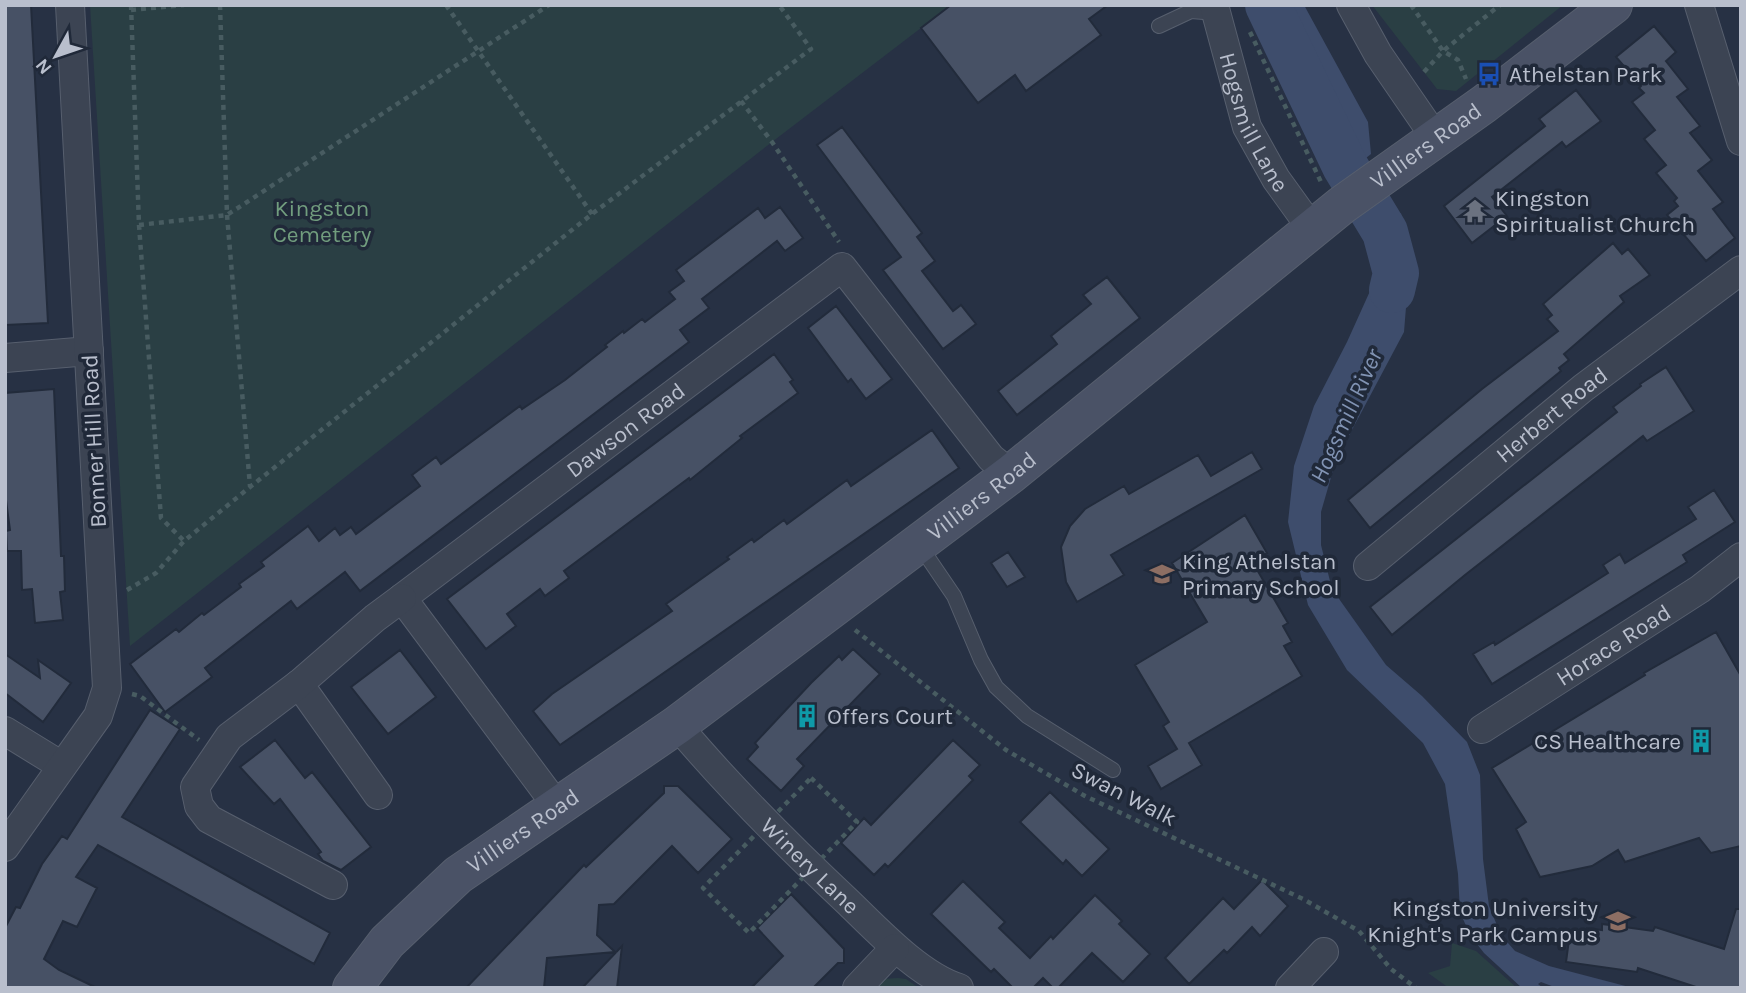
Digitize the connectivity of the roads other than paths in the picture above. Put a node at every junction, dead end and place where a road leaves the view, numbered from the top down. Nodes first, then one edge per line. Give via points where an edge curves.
1 (70, 5) edge
2 (1351, 5) edge
3 (1613, 5) edge
4 (1699, 5) edge
5 (1215, 9) edge
6 (1159, 26) dead end
7 (1435, 137) junction
8 (1741, 141) edge
9 (1329, 215) junction
10 (1741, 270) edge
11 (89, 351) junction
12 (5, 358) edge
13 (1011, 474) junction
14 (917, 542) junction
15 (1741, 557) edge
16 (1368, 566) dead end
17 (402, 598) junction
18 (299, 684) junction
19 (677, 725) junction
20 (1482, 729) dead end
21 (5, 731) edge
22 (62, 766) junction
23 (1113, 770) dead end
24 (379, 795) dead end
25 (556, 806) junction
26 (5, 847) edge
27 (332, 885) dead end
28 (895, 948) junction
29 (1324, 952) dead end
30 (352, 988) edge
31 (857, 988) edge
32 (959, 988) edge
33 (1290, 988) edge

1 - 11 street, Bonner Hill Road
2 - 7 street via 1378,54
3 - 7 street, Villiers Road
4 - 8 street
5 - 6 lane via 1191,11
5 - 9 street, Hogsmill Lane via 1247,127 1276,179
7 - 9 street, Villiers Road
9 - 13 street, Villiers Road
10 - 16 street, Herbert Road via 1583,388
11 - 12 street
11 - 22 street, Bonner Hill Road via 107,688 98,716
13 - 14 street, Villiers Road
13 - 17 street, Dawson Road via 991,458 842,267
14 - 19 street, Villiers Road
14 - 23 lane via 954,597 996,687 1027,716
15 - 20 street, Horace Road via 1700,589
17 - 18 street, Dawson Road
17 - 25 street
18 - 24 street
18 - 27 street, Dawson Road via 229,737 195,788 199,806 209,819
19 - 25 street, Villiers Road
19 - 28 street, Winery Lane via 726,783
21 - 22 street
22 - 26 street, Bonner Hill Road
25 - 30 street, Villiers Road via 458,875 387,943
28 - 31 street
28 - 32 street, Winery Lane
29 - 33 street

